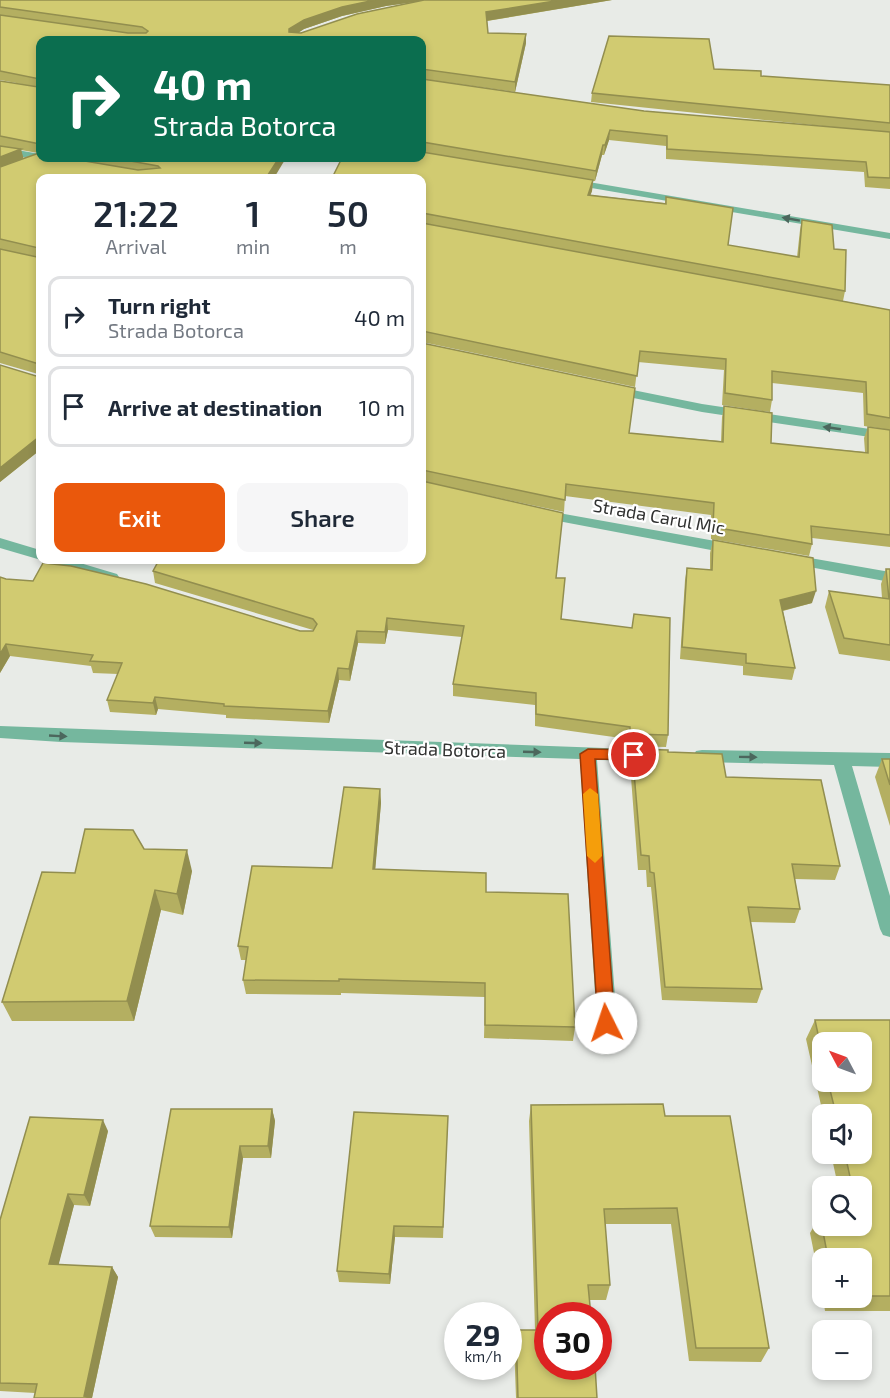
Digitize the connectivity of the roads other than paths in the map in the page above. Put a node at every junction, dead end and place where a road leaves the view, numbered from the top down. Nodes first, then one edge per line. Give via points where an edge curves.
1 (0, 150) edge
2 (36, 156) edge
3 (562, 181) edge
4 (890, 236) edge
5 (601, 387) edge
6 (890, 436) edge
7 (530, 512) edge
8 (0, 543) edge
9 (751, 552) edge
10 (36, 554) edge
11 (774, 556) edge
12 (68, 564) edge
13 (890, 577) edge
14 (132, 583) edge
15 (0, 732) edge
16 (588, 754) junction
17 (841, 759) junction
18 (890, 760) edge
19 (890, 929) edge
20 (606, 1023) dead end

1 - 2 street
4 -> 3 street
6 -> 5 street via 702,408
7 - 9 street, Strada Carul Mic
8 - 10 street
11 - 13 street
12 - 14 street
15 -> 16 street, Strada Botorca
16 -> 17 street, Strada Botorca
16 - 20 street
17 - 18 street, Strada Botorca
17 - 19 street

